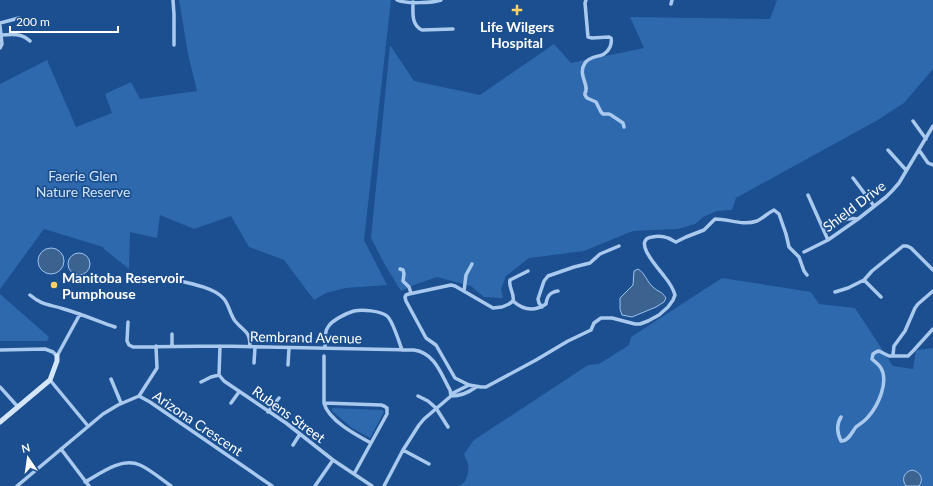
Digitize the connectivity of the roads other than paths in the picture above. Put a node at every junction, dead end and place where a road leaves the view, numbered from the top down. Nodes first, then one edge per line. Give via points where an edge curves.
1 (173, 0) edge
2 (397, 0) edge
3 (441, 0) edge
4 (586, 0) edge
5 (413, 2) junction
6 (19, 18) dead end
7 (0, 25) edge
8 (453, 29) dead end
9 (1, 35) junction
10 (30, 41) dead end
11 (174, 45) dead end
12 (0, 48) edge
13 (912, 121) dead end
14 (933, 126) edge
15 (624, 127) dead end
16 (926, 139) junction
17 (888, 150) dead end
18 (919, 150) junction
19 (933, 165) edge
20 (906, 170) junction
21 (853, 178) dead end
22 (808, 195) dead end
23 (874, 206) junction
24 (858, 219) junction
25 (823, 228) junction
26 (828, 240) junction
27 (619, 246) dead end
28 (804, 252) dead end
29 (472, 264) dead end
30 (400, 269) dead end
31 (933, 270) edge
32 (528, 271) dead end
33 (807, 275) dead end
34 (166, 278) dead end
35 (864, 280) junction
36 (464, 291) junction
37 (558, 291) dead end
38 (933, 291) edge
39 (835, 292) dead end
40 (411, 293) junction
41 (30, 295) dead end
42 (881, 297) dead end
43 (513, 301) junction
44 (542, 307) junction
45 (80, 314) junction
46 (128, 322) dead end
47 (115, 326) dead end
48 (933, 329) edge
49 (172, 334) dead end
50 (156, 346) junction
51 (172, 346) junction
52 (220, 346) junction
53 (250, 346) junction
54 (255, 347) junction
55 (289, 348) junction
56 (325, 348) junction
57 (0, 350) edge
58 (402, 350) junction
59 (893, 355) junction
60 (57, 356) junction
61 (324, 356) dead end
62 (254, 363) dead end
63 (288, 365) dead end
64 (219, 375) junction
65 (111, 379) dead end
66 (50, 380) junction
67 (201, 382) dead end
68 (469, 386) junction
69 (0, 387) edge
70 (476, 387) junction
71 (239, 392) junction
72 (451, 393) junction
73 (139, 396) junction
74 (418, 396) dead end
75 (279, 398) dead end
76 (121, 403) junction
77 (231, 403) dead end
78 (324, 403) junction
79 (18, 407) junction
80 (436, 408) junction
81 (268, 412) junction
82 (841, 417) dead end
83 (0, 422) edge
84 (88, 426) junction
85 (448, 427) dead end
86 (300, 434) junction
87 (371, 443) junction
88 (293, 445) dead end
89 (61, 449) junction
90 (403, 450) junction
91 (333, 460) junction
92 (429, 464) dead end
93 (354, 474) junction
94 (85, 482) junction
95 (17, 486) edge
96 (88, 486) edge
97 (171, 486) edge
98 (272, 486) edge
99 (315, 486) edge
100 (372, 486) edge
101 (384, 486) edge

1 - 11 street
2 - 5 street
3 - 5 street
4 - 15 street via 588,37 606,37 612,41 603,55 590,58 585,63 582,69 587,87 584,93 587,98 596,102 603,114 611,115
5 - 8 street via 414,21 418,28
6 - 7 street
7 - 9 street
9 - 10 street via 16,34
9 - 12 street
13 - 16 street
14 - 16 street, Shield Drive
16 - 18 street, Shield Drive
17 - 20 street
18 - 19 street via 928,163
18 - 20 street, Shield Drive
20 - 23 street, Shield Drive via 897,186
21 - 23 street
22 - 25 street
23 - 24 street, Shield Drive
24 - 25 street via 845,219
24 - 26 street, Shield Drive
25 - 26 street
26 - 28 street, Shield Drive
27 - 44 street via 600,254 590,263 548,276 538,299
29 - 36 street via 465,278
30 - 40 street via 404,272 403,281
31 - 35 street via 906,246 900,248
32 - 43 street via 510,280
33 - 70 street via 799,257 789,247 785,230 775,211 748,223 715,219 704,230 676,242 663,237 648,238 645,244 646,252 675,294 674,300 661,312 638,324 601,318 594,323 590,331 489,386
34 - 53 street via 218,293 225,300 234,319 248,333
35 - 39 street
35 - 42 street
36 - 40 street via 451,285
36 - 43 street via 495,308
37 - 44 street via 550,294
38 - 59 street via 915,308 905,331 893,347
40 - 68 street via 406,295 406,301 426,338 436,345 455,378
41 - 45 street via 46,305
43 - 44 street via 529,309
45 - 47 street
45 - 60 street
46 - 50 street, Rembrand Avenue via 129,345
48 - 59 street via 909,355
49 - 51 street
50 - 51 street, Rembrand Avenue
50 - 73 street via 157,368
51 - 52 street, Rembrand Avenue
52 - 53 street, Rembrand Avenue
52 - 64 street
53 - 54 street, Rembrand Avenue
54 - 55 street, Rembrand Avenue
54 - 62 street
55 - 56 street, Rembrand Avenue
55 - 63 street
56 - 58 street, Rembrand Avenue
56 - 58 street via 328,326 351,312 358,311 377,312 387,316 391,320
57 - 60 street via 45,349
58 - 72 street, Rembrand Avenue via 418,351 429,356
59 - 82 street via 878,351 872,356 882,374 880,398 867,418 843,442 837,428
60 - 66 street
61 - 78 street
64 - 67 street
64 - 71 street, Rubens Street
65 - 76 street
66 - 79 street
66 - 84 street
68 - 70 street
68 - 72 street
69 - 79 street
70 - 72 street via 462,395
71 - 77 street
71 - 81 street, Rubens Street
72 - 80 street
73 - 76 street, Arizona Crescent
73 - 98 street, Arizona Crescent
74 - 80 street
75 - 81 street
76 - 84 street, Arizona Crescent
78 - 87 street via 330,415
78 - 87 street via 376,404 386,407 387,414
79 - 83 street
80 - 85 street
80 - 90 street via 421,422
81 - 86 street, Rubens Street
84 - 89 street, Arizona Crescent
86 - 88 street
86 - 91 street, Rubens Street
87 - 93 street
89 - 94 street
89 - 95 street, Arizona Crescent
90 - 92 street
90 - 101 street
91 - 93 street, Rubens Street
91 - 99 street
93 - 100 street, Rubens Street
94 - 96 street
94 - 97 street via 115,466 129,463 141,466

